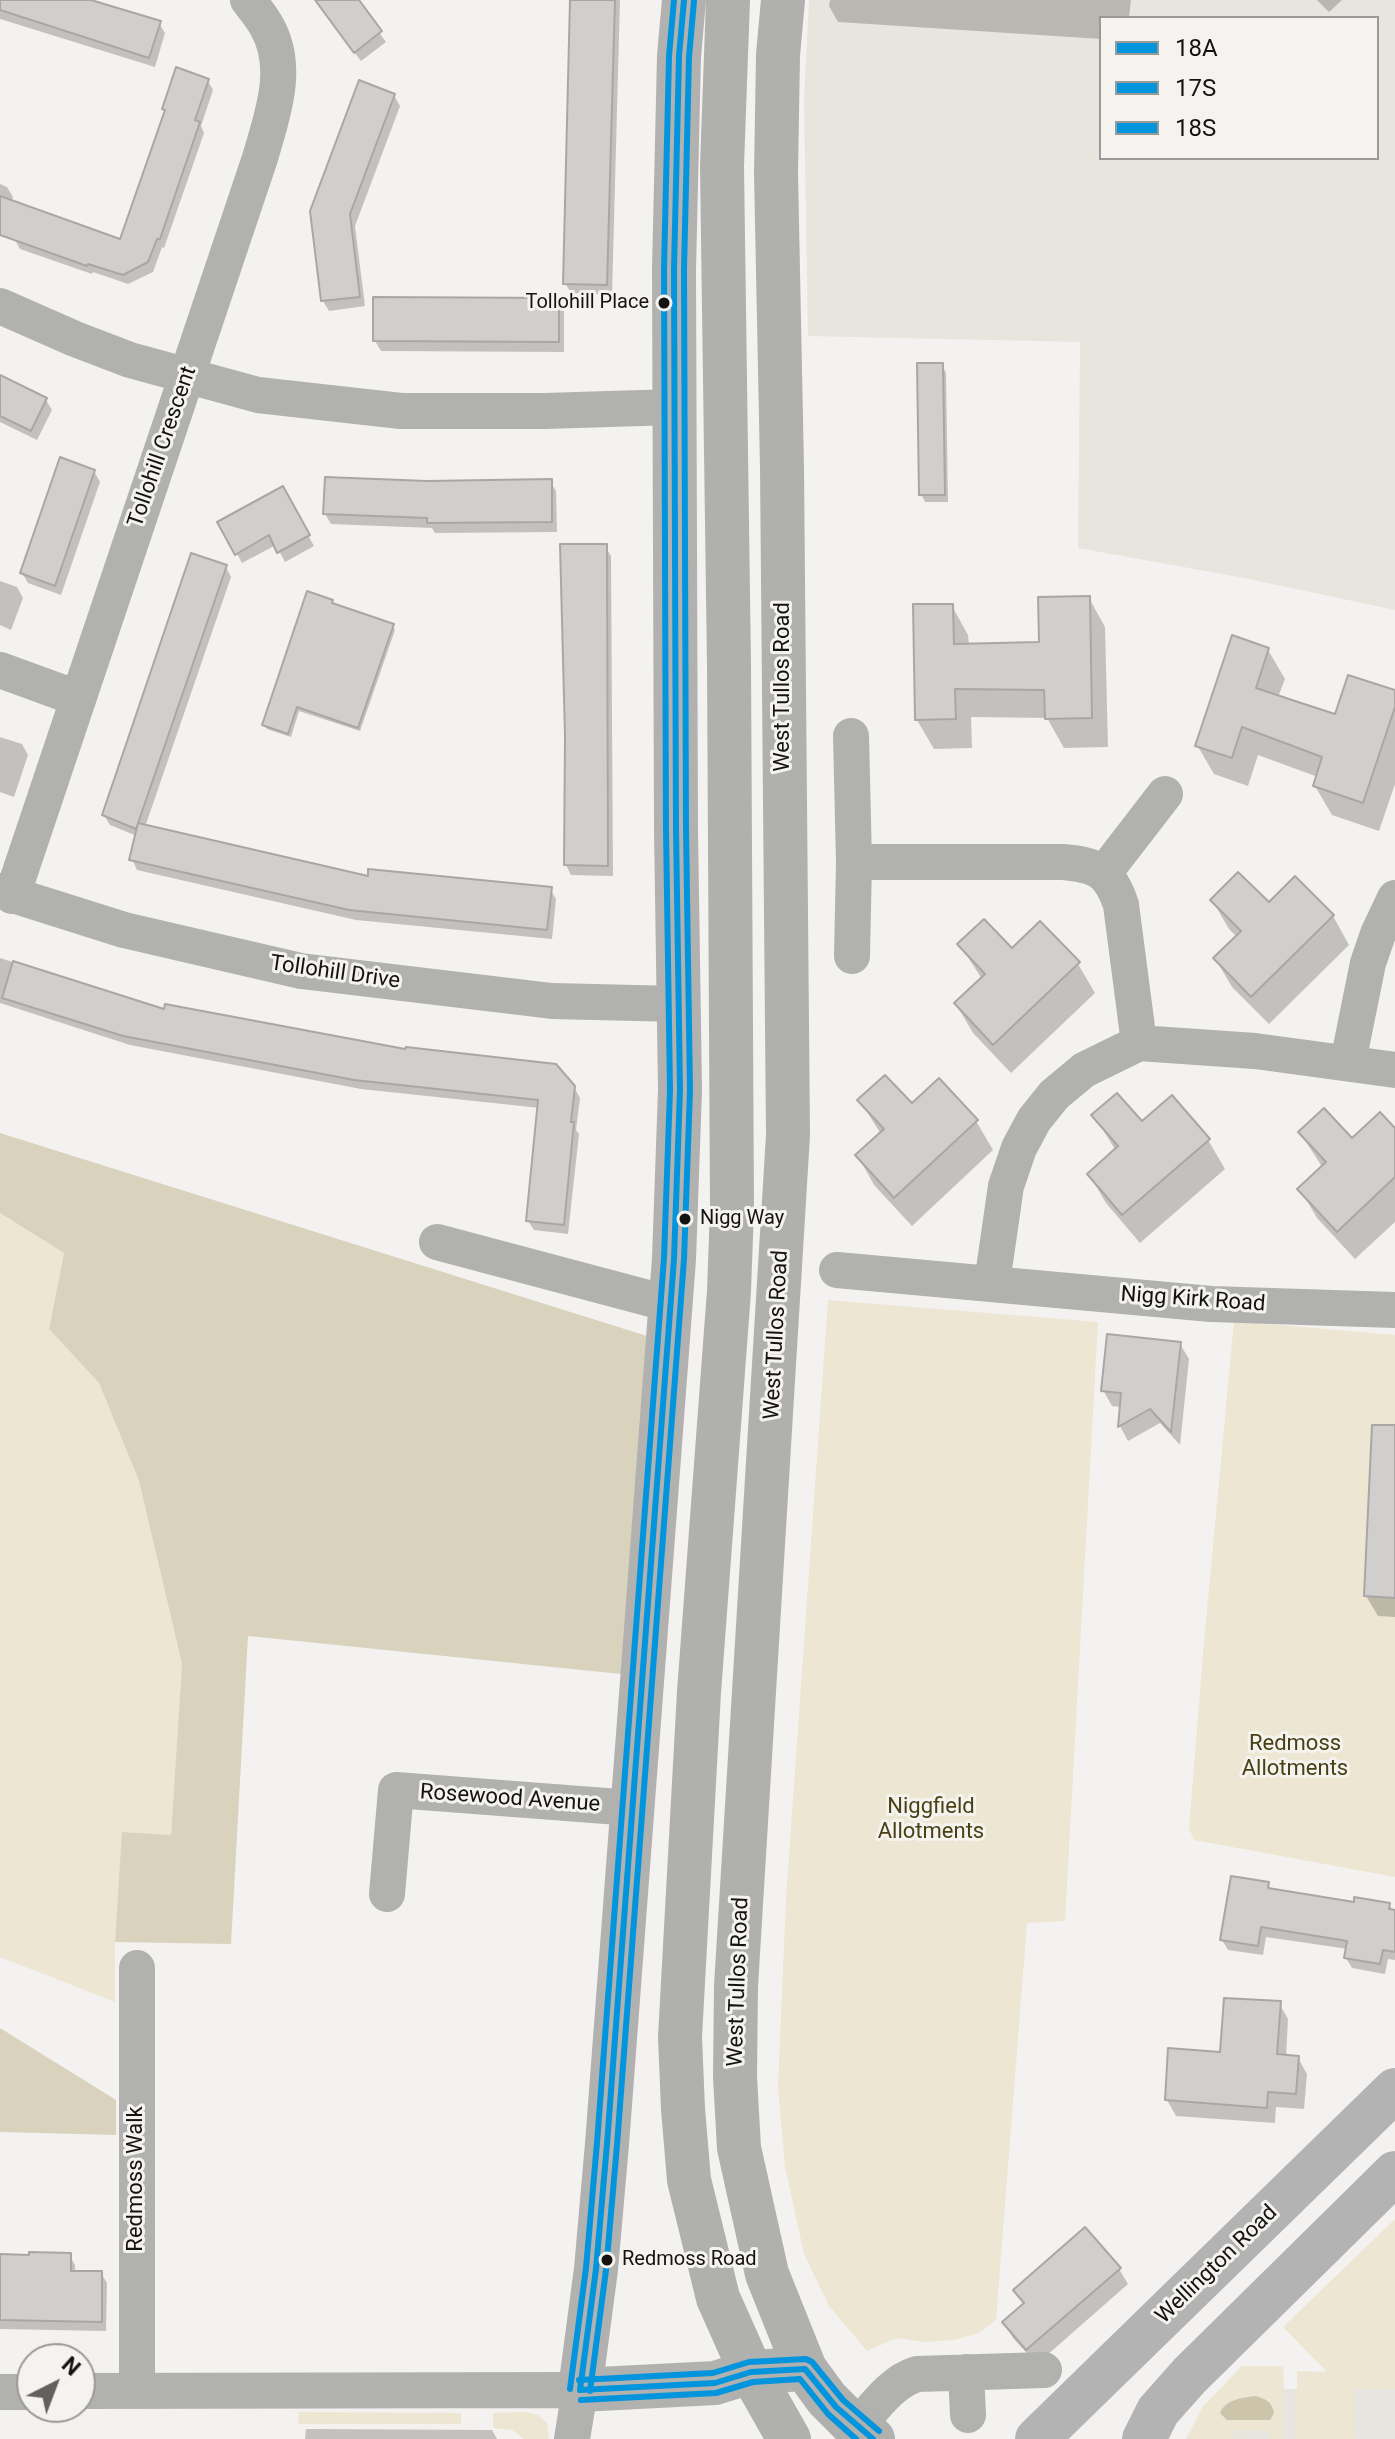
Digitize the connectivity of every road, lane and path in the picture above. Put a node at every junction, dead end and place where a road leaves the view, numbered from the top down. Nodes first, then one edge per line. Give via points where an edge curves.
1 (248, 0) edge
2 (684, 0) edge
3 (728, 0) edge
4 (783, 0) edge
5 (0, 306) edge
6 (187, 376) junction
7 (675, 407) junction
8 (0, 670) edge
9 (77, 698) junction
10 (851, 736) dead end
11 (1165, 794) dead end
12 (854, 862) junction
13 (1104, 873) junction
14 (6, 894) edge
15 (1395, 898) edge
16 (852, 956) dead end
17 (678, 1004) junction
18 (1139, 1043) junction
19 (1348, 1062) junction
20 (1395, 1070) edge
21 (437, 1242) dead end
22 (837, 1270) dead end
23 (992, 1283) junction
24 (670, 1304) junction
25 (1395, 1310) edge
26 (632, 1808) junction
27 (387, 1894) dead end
28 (137, 1968) dead end
29 (1395, 2090) edge
30 (1395, 2173) edge
31 (805, 2369) junction
32 (1044, 2370) dead end
33 (751, 2372) junction
34 (966, 2372) junction
35 (137, 2390) junction
36 (580, 2390) junction
37 (96, 2391) edge
38 (968, 2415) dead end
39 (864, 2433) edge
40 (572, 2439) edge
41 (789, 2439) edge
42 (1037, 2439) edge
43 (1144, 2439) edge

1 - 6 street, Tollohill Crescent via 277,54 277,100
2 - 7 street
3 - 33 main road via 722,166 732,1209 680,2037 689,2180 718,2298
4 - 31 main road, West Tullos Road via 776,189 788,1135 736,1986 735,2077 739,2148 767,2274
5 - 6 street via 130,360
6 - 7 street via 258,395 401,411
6 - 9 street, Tollohill Crescent
7 - 17 street
8 - 9 street
9 - 14 street, Tollohill Crescent
10 - 12 street
11 - 13 street
12 - 13 street via 1063,862 1086,864
12 - 16 street
13 - 18 street via 1121,905
14 - 17 street, Tollohill Drive via 124,930 301,971 552,1001
15 - 19 street via 1368,963
17 - 24 street via 680,1090
18 - 19 street
18 - 23 street via 1084,1070 1034,1120 1006,1186
19 - 20 street
21 - 24 street
22 - 23 street, Nigg Kirk Road
23 - 25 street, Nigg Kirk Road via 1211,1304
24 - 26 street
26 - 27 street, Rosewood Avenue via 396,1790
26 - 36 street via 597,2253
28 - 35 street, Redmoss Walk
29 - 42 main road, Wellington Road
30 - 43 main road via 1190,2375 1158,2411
31 - 33 street
31 - 39 main road, West Tullos Road via 827,2399
32 - 34 street
33 - 36 street via 715,2383
33 - 41 main road
34 - 38 street
34 - 39 street via 904,2378
35 - 36 street
35 - 37 street
36 - 40 street

